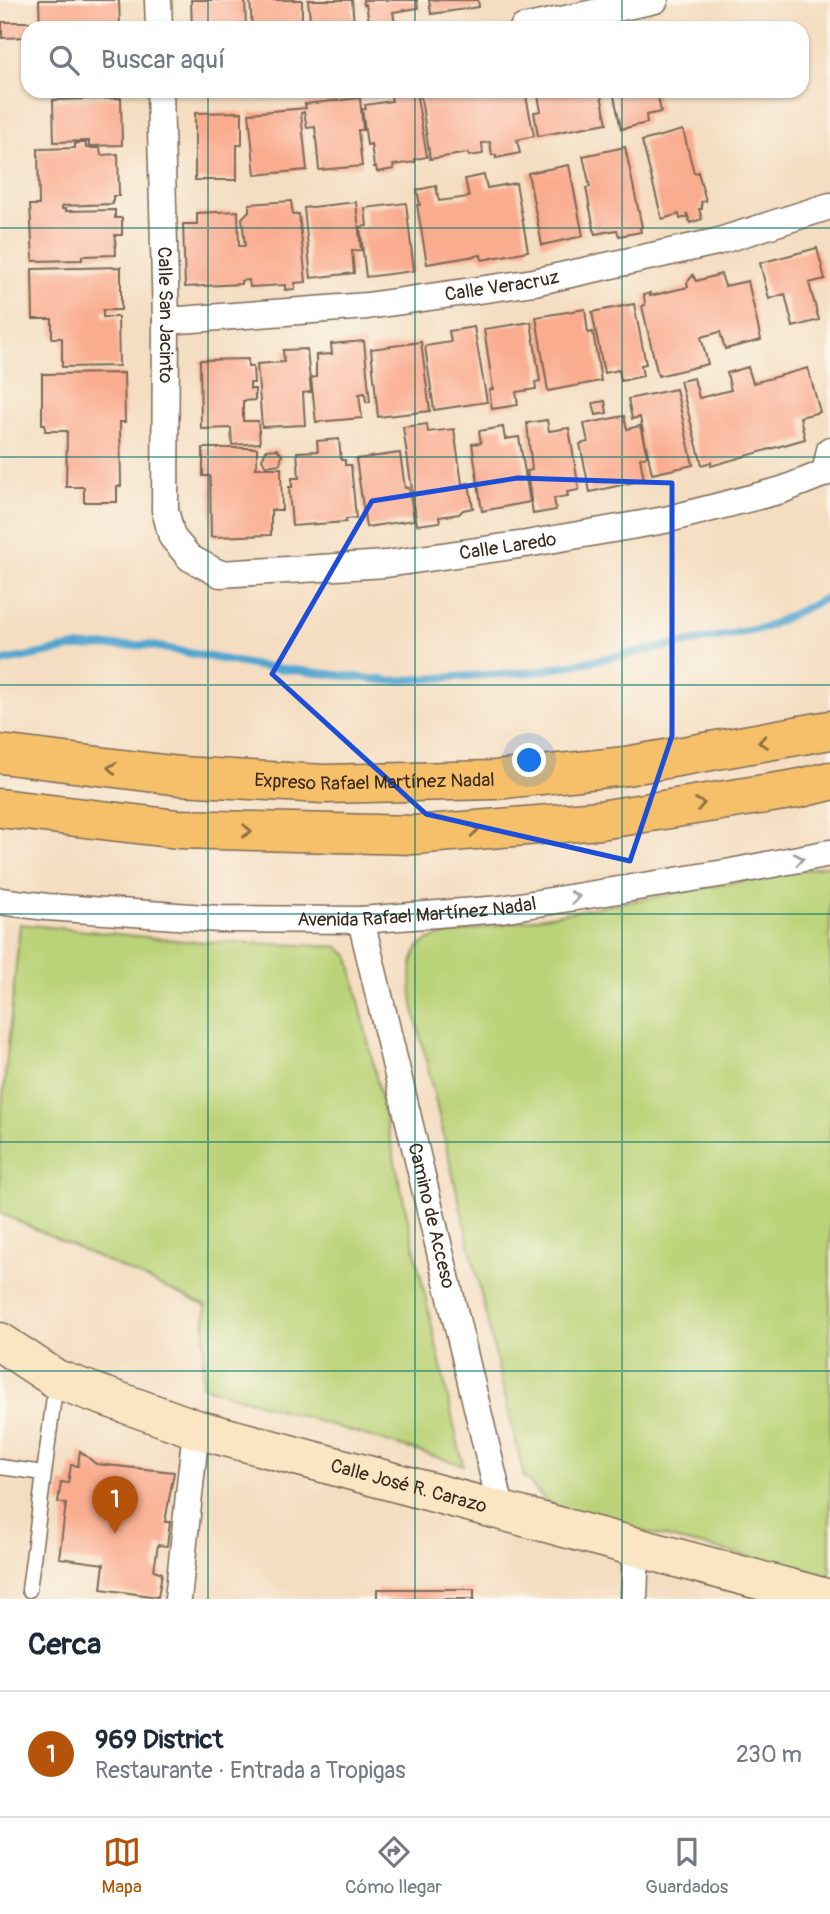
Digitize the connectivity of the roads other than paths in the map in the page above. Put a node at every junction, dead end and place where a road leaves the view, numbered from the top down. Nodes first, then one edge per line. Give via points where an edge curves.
1 (158, 0) edge
2 (655, 0) edge
3 (159, 21) edge
4 (556, 21) edge
5 (160, 98) edge
6 (830, 206) edge
7 (166, 321) junction
8 (830, 450) edge
9 (172, 537) joint
10 (830, 730) edge
11 (0, 754) edge
12 (830, 781) edge
13 (0, 808) edge
14 (830, 853) edge
15 (0, 901) edge
16 (361, 920) junction
17 (0, 1342) edge
18 (56, 1379) junction
19 (196, 1429) junction
20 (0, 1467) edge
21 (44, 1474) junction
22 (502, 1512) junction
23 (636, 1547) junction
24 (29, 1590) dead end
25 (178, 1599) edge
26 (634, 1599) edge
27 (830, 1599) edge

1 - 3 street
2 - 4 street
5 - 7 street, Calle San Jacinto
6 - 7 street, Calle Veracruz via 716,242 534,282 367,306
7 - 9 street, Calle San Jacinto via 165,510
8 - 9 street, Calle Laredo via 825,473 782,490 665,520 386,564 220,574 190,558
10 -> 11 highway, Expreso Rafael Martínez Nadal via 626,766 495,780 324,784 180,776
13 -> 12 highway via 178,829 414,835 600,820
16 -> 14 street, Avenida Rafael Martínez Nadal via 501,909
15 - 16 street, Avenida Rafael Martínez Nadal via 220,919
16 - 22 street, Camino de Acceso
17 - 18 street, Calle José R. Carazo
18 - 19 street, Calle José R. Carazo
18 - 21 lane
19 - 22 street, Calle José R. Carazo
19 - 25 street
20 - 21 lane
21 - 24 lane
22 - 23 street, Calle José R. Carazo
23 - 26 street
23 - 27 street, Calle José R. Carazo

